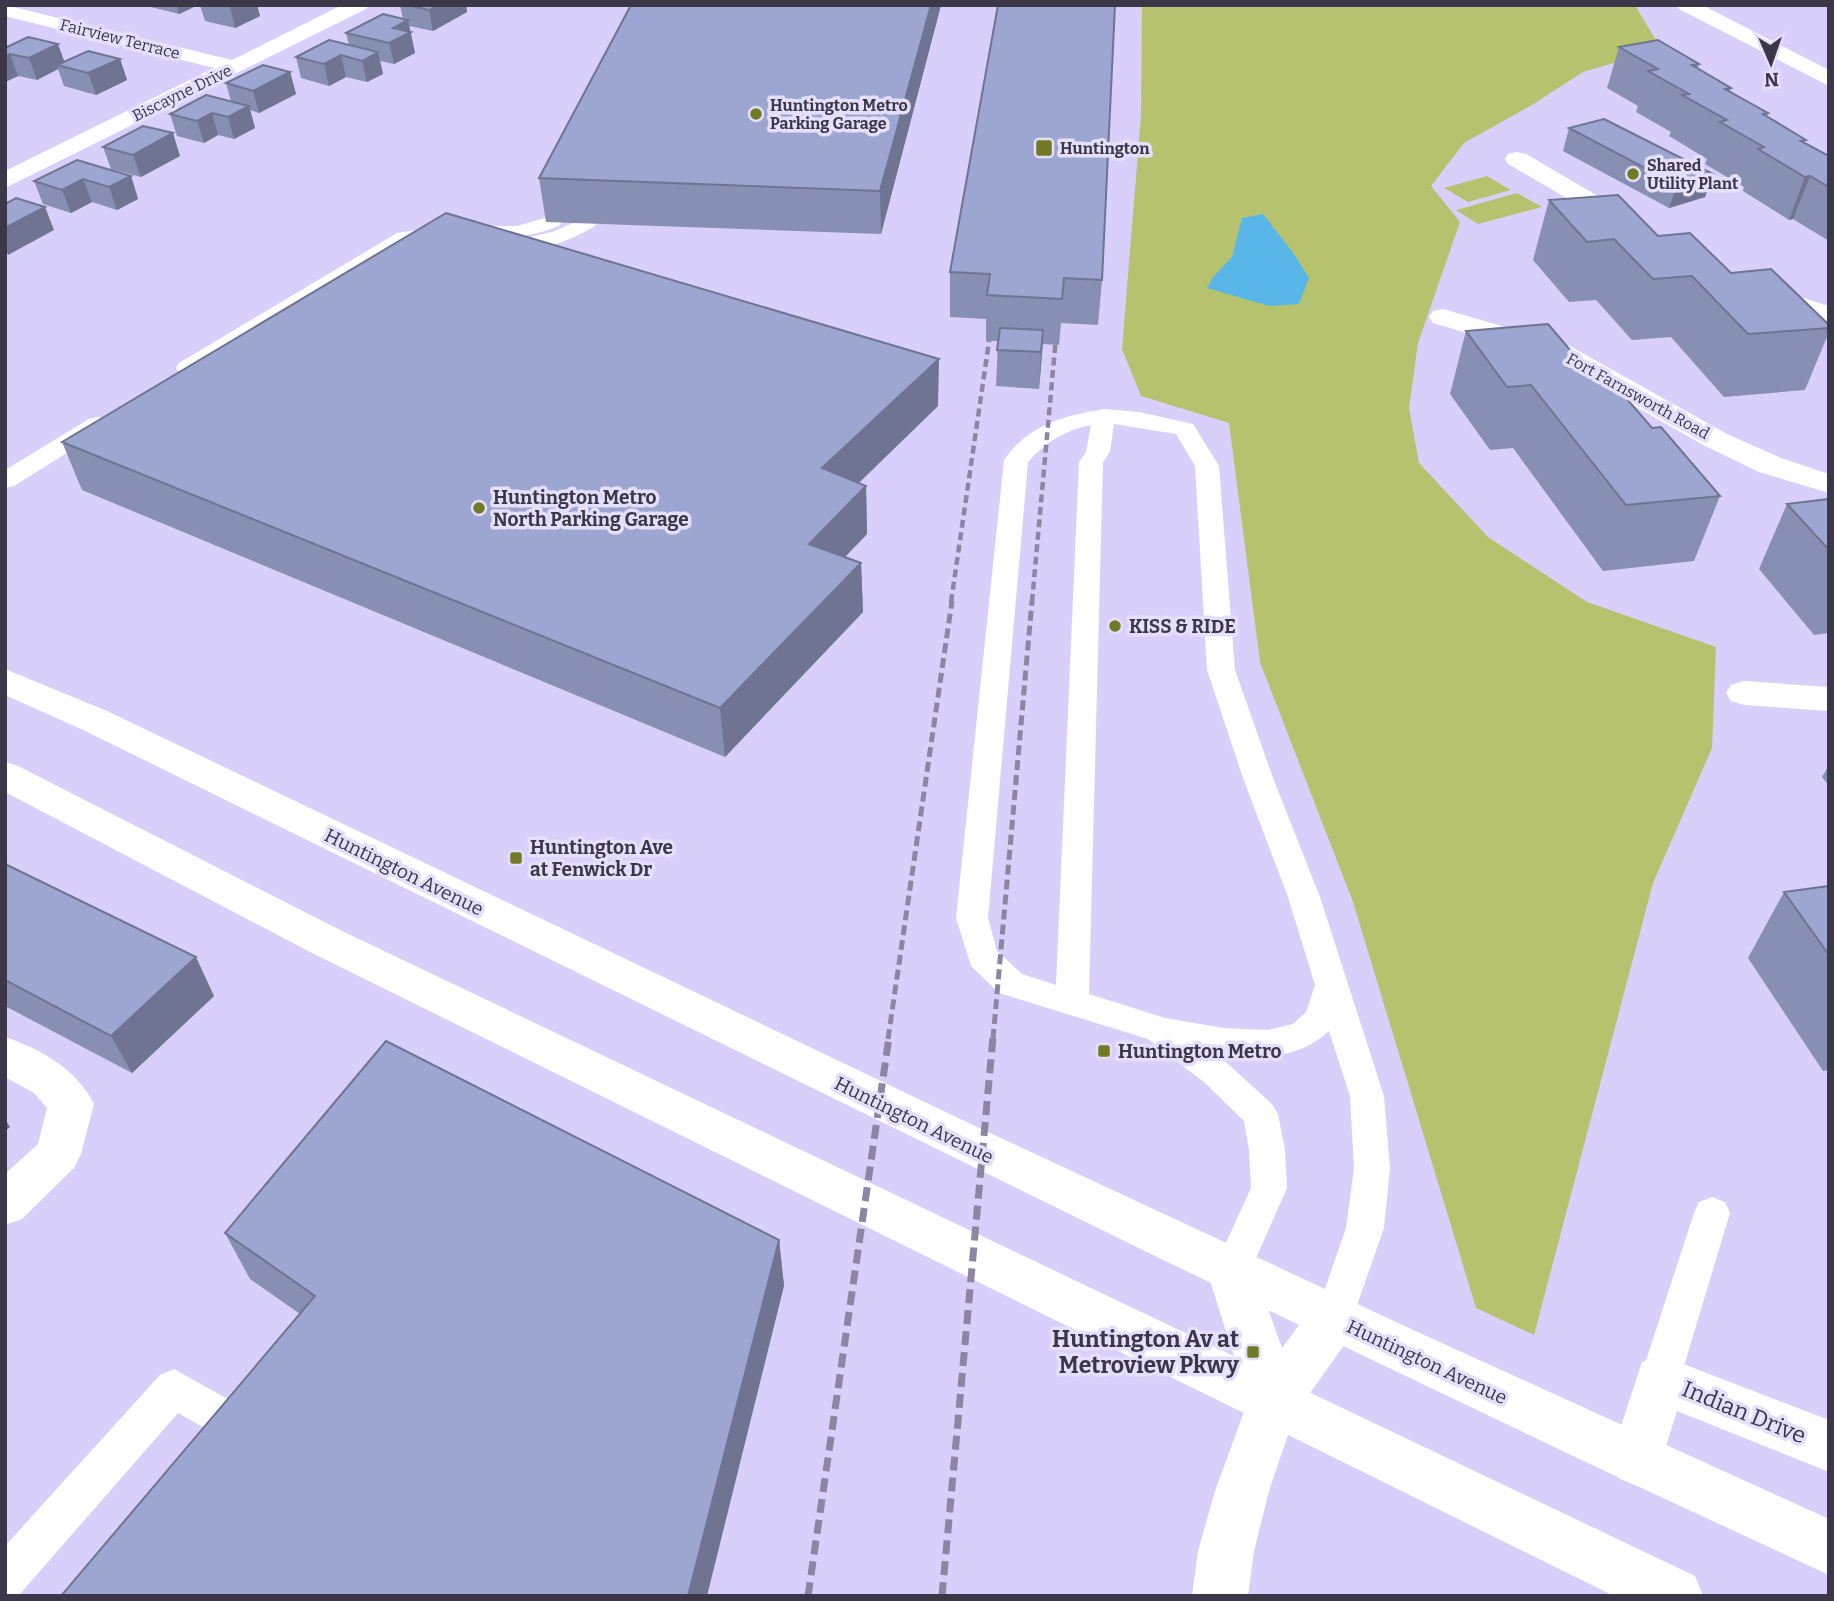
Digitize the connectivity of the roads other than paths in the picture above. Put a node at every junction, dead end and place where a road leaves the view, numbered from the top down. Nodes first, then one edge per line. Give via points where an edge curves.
1 (359, 5) edge
2 (1686, 5) edge
3 (1718, 5) edge
4 (5, 10) edge
5 (1829, 61) edge
6 (235, 67) junction
7 (1829, 79) edge
8 (1517, 159) dead end
9 (5, 181) edge
10 (552, 222) edge
11 (587, 223) edge
12 (431, 231) junction
13 (1648, 235) edge
14 (1743, 287) edge
15 (1829, 315) edge
16 (1443, 317) dead end
17 (169, 380) edge
18 (113, 414) edge
19 (1104, 416) junction
20 (5, 481) edge
21 (1829, 484) edge
22 (5, 681) edge
23 (1744, 693) dead end
24 (1829, 699) edge
25 (5, 775) edge
26 (1332, 985) junction
27 (1072, 1002) junction
28 (1159, 1029) junction
29 (5, 1055) edge
30 (5, 1204) edge
31 (1712, 1213) dead end
32 (1232, 1271) junction
33 (1334, 1318) junction
34 (1660, 1379) junction
35 (1274, 1401) junction
36 (252, 1434) edge
37 (1829, 1446) edge
38 (1637, 1460) junction
39 (1829, 1547) edge
40 (5, 1578) edge
41 (1220, 1596) edge
42 (1675, 1596) edge

1 - 6 main road, Biscayne Drive
2 - 7 main road
3 - 5 main road
4 - 6 main road, Fairview Terrace
6 - 9 main road, Biscayne Drive
8 - 13 main road
10 - 12 lane via 529,230
11 - 12 lane via 558,237 531,242 503,243
12 - 17 lane via 392,242
14 - 15 main road
16 - 21 main road, Fort Farnsworth Road via 1558,351 1716,440 1770,465
18 - 20 lane
19 - 26 lane via 1142,417 1185,429 1207,466 1221,670
19 - 27 lane via 1098,452 1091,462
19 - 27 lane via 1060,425 1032,440 1016,460 972,918 982,957 1011,984
22 - 32 main road, Huntington Avenue
23 - 24 main road
25 - 35 main road via 327,942
26 - 28 lane via 1318,1022 1290,1040 1251,1044
26 - 33 lane via 1367,1096 1372,1136 1365,1228
27 - 28 lane
28 - 32 lane via 1216,1072 1260,1114 1269,1188
29 - 30 main road via 50,1080 71,1104 58,1154
31 - 34 lane
32 - 33 main road, Huntington Avenue
32 - 35 main road
33 - 35 main road
33 - 38 main road, Huntington Avenue
34 - 37 main road, Indian Drive
34 - 38 main road, Indian Drive
35 - 41 main road via 1242,1491
35 - 42 main road
36 - 40 lane via 174,1388
38 - 39 main road, Huntington Avenue

